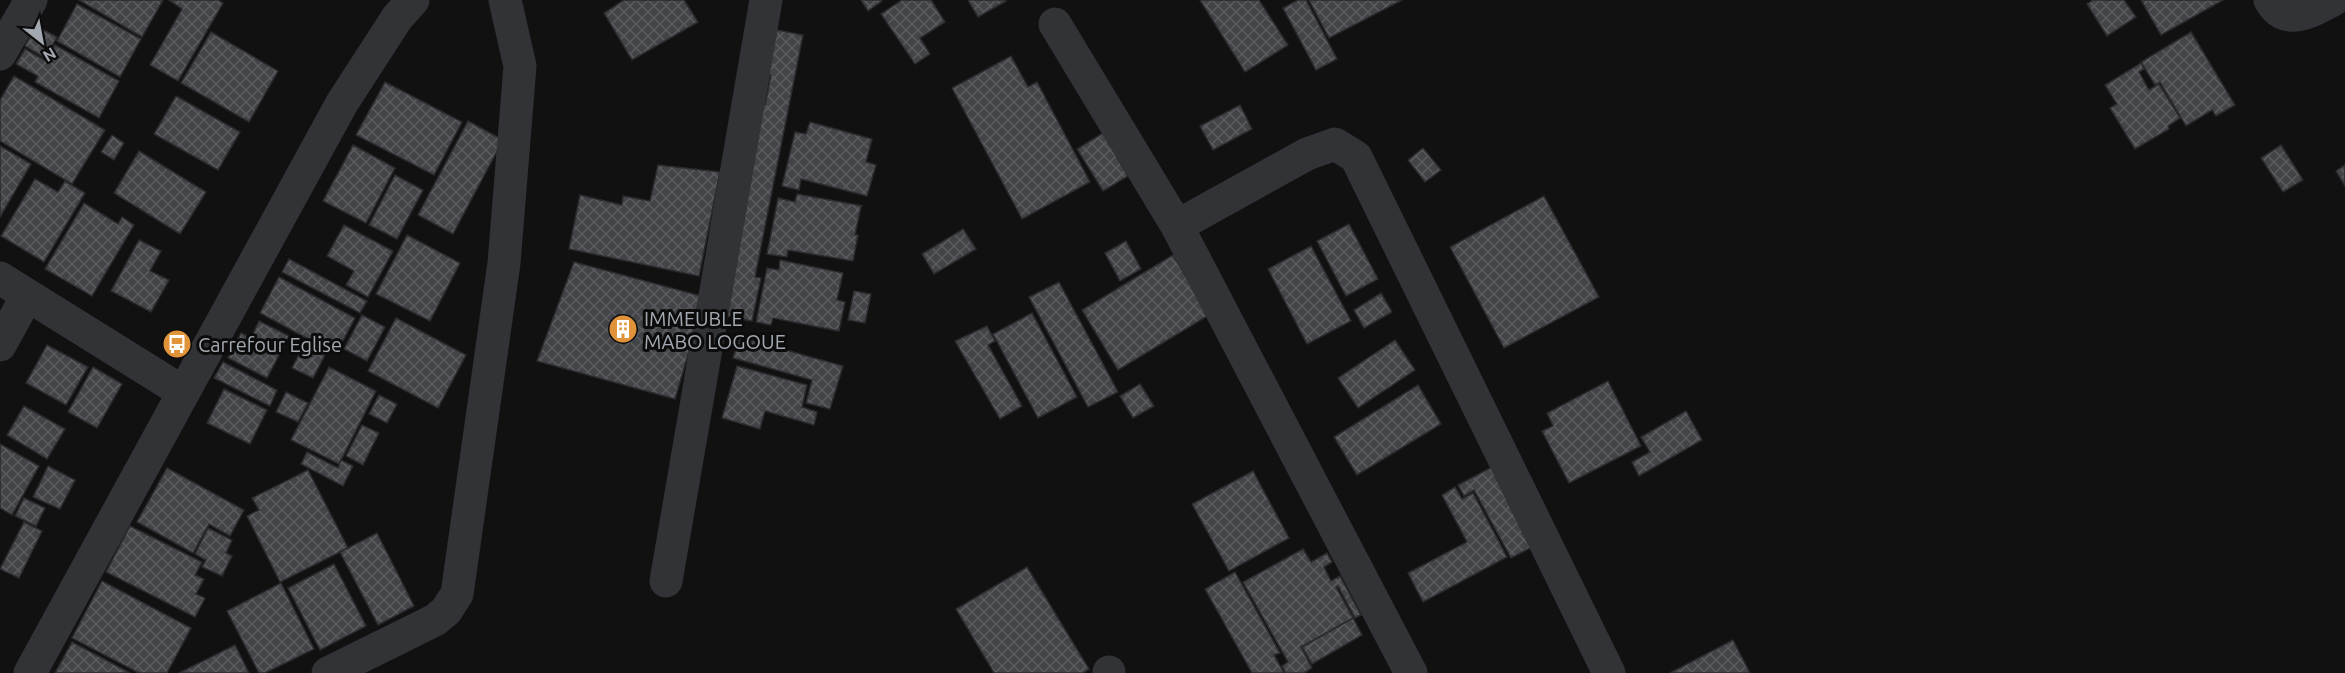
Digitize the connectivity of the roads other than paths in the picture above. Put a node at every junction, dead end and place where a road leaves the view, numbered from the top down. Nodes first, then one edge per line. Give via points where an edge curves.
1 (31, 0) edge
2 (413, 0) edge
3 (505, 0) edge
4 (766, 0) edge
5 (2270, 0) edge
6 (2332, 0) edge
7 (1055, 24) dead end
8 (0, 54) edge
9 (1177, 226) junction
10 (0, 278) edge
11 (27, 296) junction
12 (0, 345) edge
13 (183, 392) junction
14 (666, 580) dead end
15 (30, 673) edge
16 (328, 673) edge
17 (1411, 673) edge
18 (1609, 673) edge

1 - 8 street
2 - 13 street via 342,103
3 - 16 street via 520,66 504,263 457,594 435,620
4 - 14 street
5 - 6 street via 2285,16 2304,15
7 - 9 street
9 - 17 street
9 - 18 street via 1307,154 1335,144 1356,157
10 - 11 street
11 - 12 street
11 - 13 street
13 - 15 street

